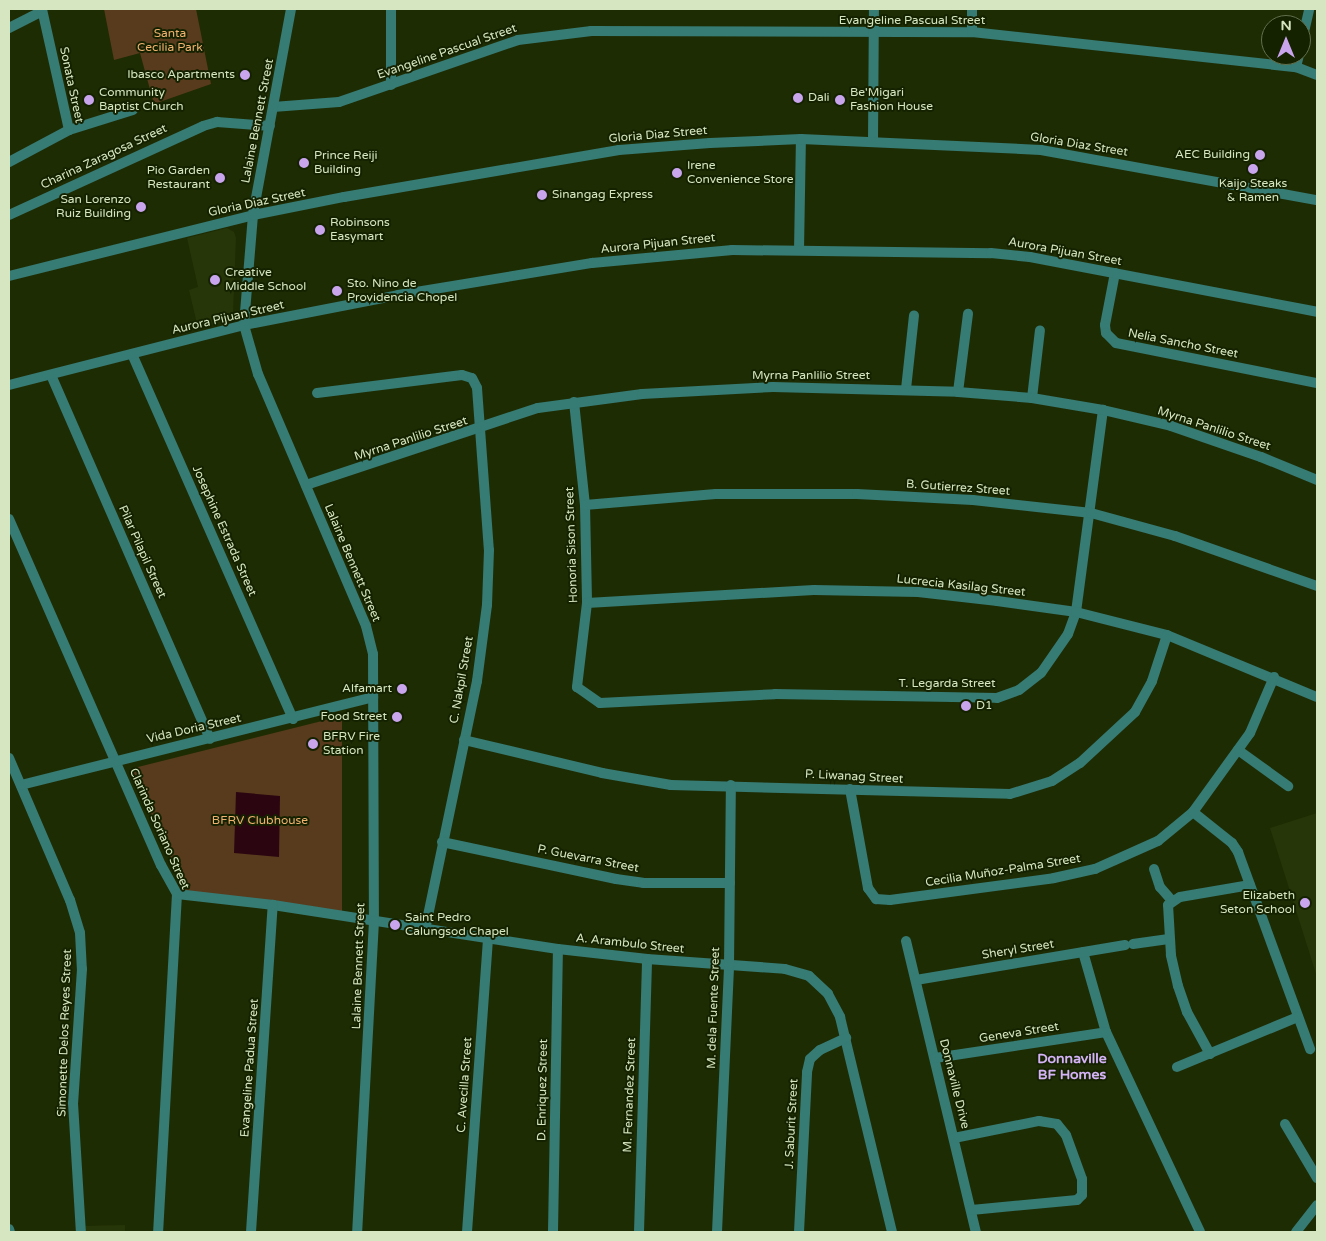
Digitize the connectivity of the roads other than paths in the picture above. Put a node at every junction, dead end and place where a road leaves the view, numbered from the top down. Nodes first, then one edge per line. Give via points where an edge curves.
1 (291, 9) edge
2 (391, 9) edge
3 (874, 9) edge
4 (972, 9) edge
5 (42, 10) edge
6 (9, 28) edge
7 (972, 32) junction
8 (875, 33) junction
9 (1296, 67) joint
10 (1317, 75) edge
11 (391, 85) junction
12 (273, 107) junction
13 (133, 110) dead end
14 (270, 126) junction
15 (69, 130) junction
16 (801, 139) junction
17 (873, 142) junction
18 (9, 162) edge
19 (1317, 200) edge
20 (9, 215) edge
21 (253, 215) junction
22 (799, 250) junction
23 (1115, 273) junction
24 (9, 276) edge
25 (1317, 312) edge
26 (968, 314) dead end
27 (914, 315) dead end
28 (244, 325) junction
29 (1040, 330) dead end
30 (132, 354) junction
31 (51, 375) junction
32 (1317, 383) edge
33 (9, 385) edge
34 (906, 389) junction
35 (958, 392) junction
36 (317, 393) dead end
37 (1032, 398) junction
38 (574, 402) junction
39 (1103, 410) junction
40 (480, 430) junction
41 (1317, 480) edge
42 (306, 485) junction
43 (585, 505) junction
44 (1091, 513) junction
45 (9, 519) edge
46 (1317, 586) edge
47 (587, 603) junction
48 (1076, 612) junction
49 (1167, 635) junction
50 (1274, 677) junction
51 (577, 687) joint
52 (373, 696) junction
53 (1317, 697) edge
54 (293, 719) junction
55 (210, 739) junction
56 (464, 740) junction
57 (1238, 750) junction
58 (9, 758) edge
59 (116, 761) junction
60 (21, 785) junction
61 (731, 785) junction
62 (1288, 786) dead end
63 (850, 789) junction
64 (1193, 812) junction
65 (442, 842) junction
66 (1154, 869) dead end
67 (730, 883) junction
68 (1250, 885) junction
69 (177, 894) junction
70 (1172, 901) junction
71 (273, 905) junction
72 (374, 921) junction
73 (425, 930) junction
74 (1169, 939) junction
75 (488, 940) junction
76 (906, 941) dead end
77 (558, 949) junction
78 (1083, 952) junction
79 (647, 959) junction
80 (729, 966) junction
81 (916, 980) junction
82 (1298, 1018) junction
83 (1106, 1032) junction
84 (846, 1038) junction
85 (1310, 1049) dead end
86 (1210, 1054) junction
87 (935, 1058) junction
88 (1177, 1067) dead end
89 (1285, 1124) dead end
90 (954, 1138) junction
91 (1317, 1178) edge
92 (1317, 1205) edge
93 (971, 1210) junction
94 (1195, 1230) edge
95 (81, 1232) edge
96 (158, 1232) edge
97 (251, 1232) edge
98 (357, 1232) edge
99 (467, 1232) edge
100 (554, 1232) edge
101 (639, 1232) edge
102 (717, 1232) edge
103 (799, 1232) edge
104 (892, 1232) edge
105 (976, 1232) edge
106 (1296, 1232) edge

1 - 12 street, Lalaine Bennett Street
2 - 11 street
3 - 8 street
4 - 7 street
5 - 6 street
5 - 15 street, Sonata Street
7 - 8 street, Evangeline Pascual Street
7 - 9 street, Evangeline Pascual Street
8 - 11 street, Evangeline Pascual Street via 552,34 518,40
8 - 17 street
9 - 10 street, Evangeline Pascual Street
11 - 12 street, Evangeline Pascual Street via 339,102
12 - 14 street, Lalaine Bennett Street
13 - 15 street
14 - 20 street, Charina Zaragosa Street via 217,122 203,126
14 - 21 street, Lalaine Bennett Street
15 - 18 street, Sonata Street
16 - 17 street, Gloria Diaz Street
16 - 21 street, Gloria Diaz Street via 619,150
16 - 22 street
17 - 19 street, Gloria Diaz Street via 1040,150
21 - 24 street, Gloria Diaz Street
21 - 28 street, Lalaine Bennett Street
22 - 23 street, Aurora Pijuan Street via 991,253
22 - 28 street, Aurora Pijuan Street via 662,254 592,263 398,295
23 - 25 street, Aurora Pijuan Street
23 - 32 street, Nelia Sancho Street via 1105,326 1106,333 1116,343
26 - 35 street
27 - 34 street
28 - 30 street, Aurora Pijuan Street
28 - 42 street, Lalaine Bennett Street via 258,374
29 - 37 street
30 - 31 street, Aurora Pijuan Street
30 - 54 street, Josephine Estrada Street
31 - 33 street, Aurora Pijuan Street
31 - 55 street, Pilar Pilapil Street
34 - 35 street, Myrna Panlilio Street
34 - 38 street, Myrna Panlilio Street via 697,390
35 - 37 street, Myrna Panlilio Street
36 - 40 street, C. Nakpil Street via 468,375 475,382
37 - 39 street, Myrna Panlilio Street
38 - 40 street, Myrna Panlilio Street via 538,408
38 - 43 street, Honoria Sison Street
39 - 41 street, Myrna Panlilio Street via 1171,426
39 - 44 street, T. Legarda Street
40 - 42 street, Myrna Panlilio Street
40 - 56 street, C. Nakpil Street via 489,550 487,605
42 - 52 street, Lalaine Bennett Street via 366,626 373,654
43 - 44 street, B. Gutierrez Street via 716,494 857,494 973,500
43 - 47 street, Honoria Sison Street
44 - 46 street, B. Gutierrez Street via 1208,547
44 - 48 street, T. Legarda Street
45 - 59 street, Clarinda Soriano Street
47 - 48 street, Lucrecia Kasilag Street via 814,590 918,592
47 - 51 street, Honoria Sison Street
48 - 49 street, Lucrecia Kasilag Street
48 - 51 street, T. Legarda Street via 1068,634 1041,673 1020,690 996,698 784,694 600,703
49 - 50 street, Lucrecia Kasilag Street
49 - 63 street, P. Liwanag Street via 1152,681 1135,712 1080,763 1052,781 1010,794
50 - 53 street, Lucrecia Kasilag Street
50 - 57 street, Cecilia Muñoz-Palma Street via 1250,733
52 - 54 street, Vida Doria Street
52 - 72 street, Lalaine Bennett Street
54 - 55 street, Vida Doria Street
55 - 59 street, Vida Doria Street
56 - 61 street, P. Liwanag Street via 637,780 671,785
56 - 65 street, C. Nakpil Street
57 - 62 street
57 - 64 street, Cecilia Muñoz-Palma Street
58 - 60 street, Simonette Delos Reyes Street
59 - 60 street, Vida Doria Street
59 - 69 street, Clarinda Soriano Street
60 - 95 street, Simonette Delos Reyes Street via 80,933 82,969 73,1103
61 - 63 street, P. Liwanag Street
61 - 67 street, M. dela Fuente Street
63 - 64 street, Cecilia Muñoz-Palma Street via 868,888 876,899 883,901 1054,878 1094,869 1158,840
64 - 68 street via 1232,843
65 - 67 street, P. Guevarra Street via 643,883
65 - 73 street, C. Nakpil Street
66 - 70 street via 1160,887
67 - 80 street, M. dela Fuente Street
68 - 70 street
68 - 82 street
69 - 71 street, A. Arambulo Street
69 - 96 street, Clarinda Soriano Street
70 - 74 street via 1168,905 1167,916
71 - 72 street, A. Arambulo Street
71 - 97 street, Evangeline Padua Street
72 - 73 street, A. Arambulo Street
72 - 98 street, Lalaine Bennett Street
73 - 75 street, A. Arambulo Street
74 - 78 street, Sheryl Street
74 - 86 street via 1187,1012
75 - 77 street, A. Arambulo Street
75 - 99 street, C. Avecilla Street
76 - 81 street, Donnaville Drive
77 - 79 street, A. Arambulo Street
77 - 100 street, D. Enriquez Street
78 - 81 street, Sheryl Street
78 - 83 street
79 - 80 street, A. Arambulo Street
79 - 101 street, M. Fernandez Street
80 - 84 street, A. Arambulo Street via 785,968 809,976 828,994
80 - 102 street, M. dela Fuente Street
81 - 87 street, Donnaville Drive
82 - 85 street
82 - 86 street
83 - 87 street, Geneva Street
83 - 94 street
84 - 103 street, J. Saburit Street via 820,1050 810,1059
84 - 104 street, A. Arambulo Street
86 - 88 street
87 - 90 street, Donnaville Drive
89 - 91 street
90 - 93 street, Donnaville Drive
90 - 93 street via 1039,1122 1057,1124 1066,1135 1082,1179 1082,1195 1076,1200
92 - 106 street
93 - 105 street, Donnaville Drive

